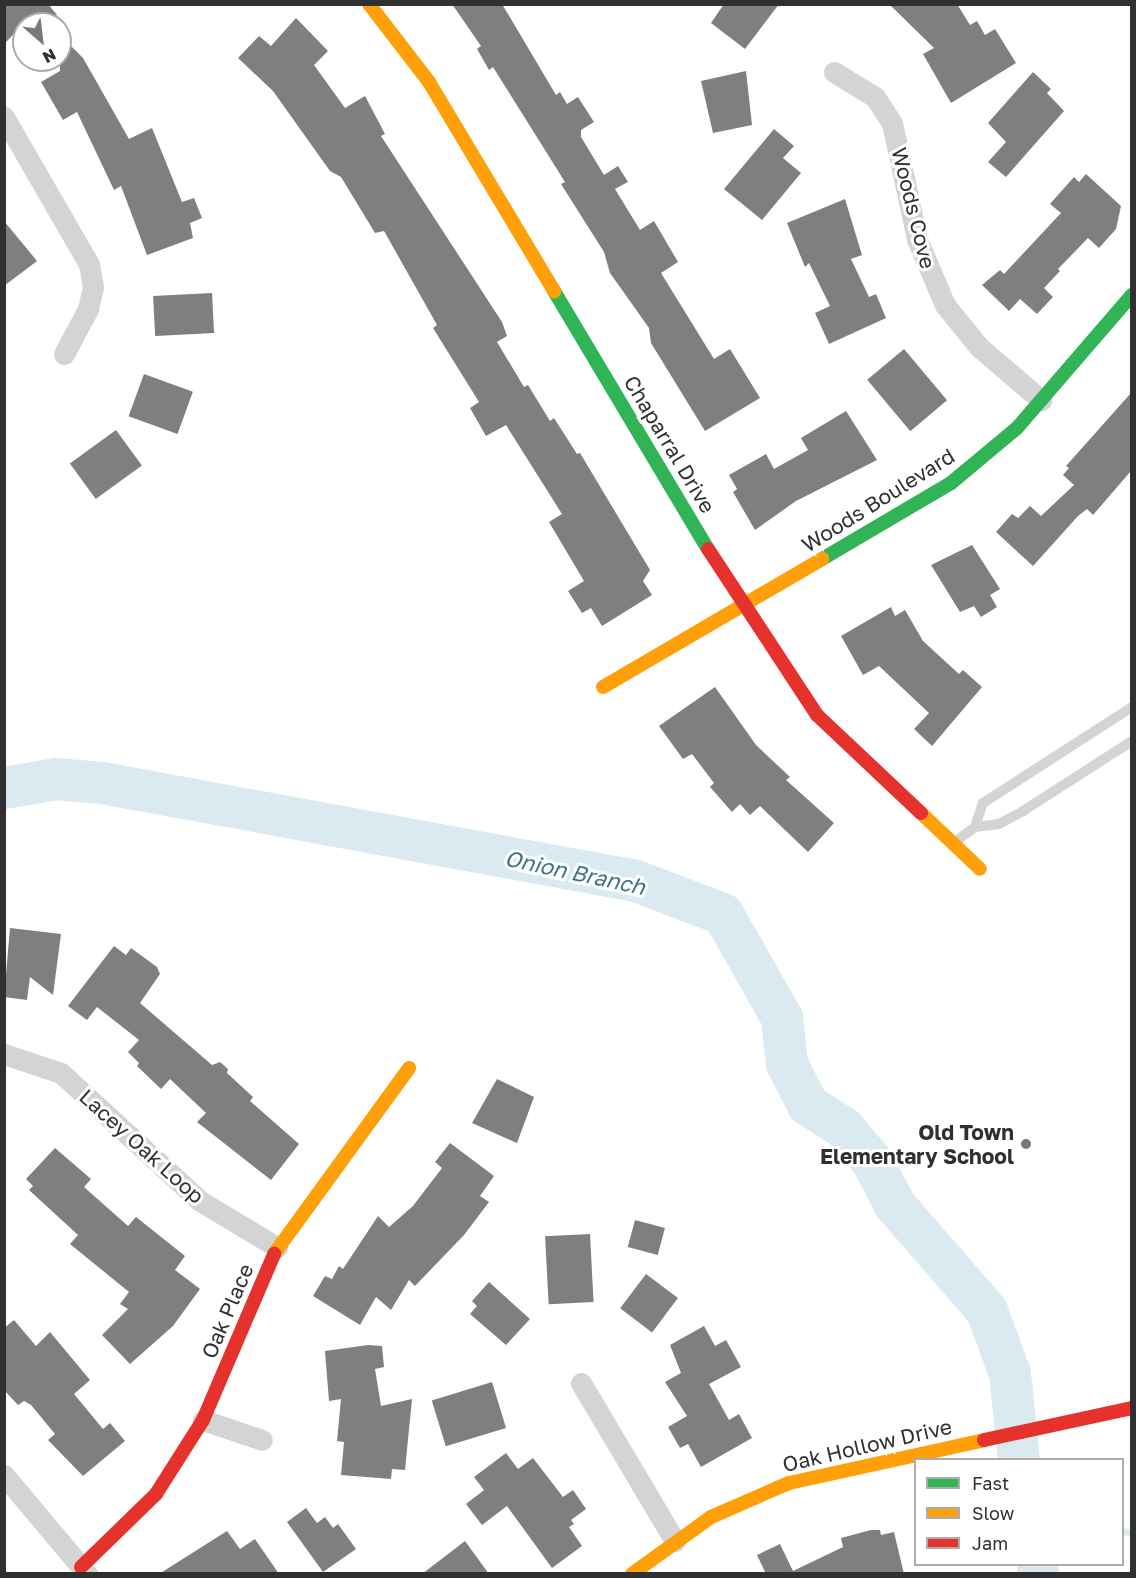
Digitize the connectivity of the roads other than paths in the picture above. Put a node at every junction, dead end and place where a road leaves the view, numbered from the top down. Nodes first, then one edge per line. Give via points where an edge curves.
1 (369, 4) edge
2 (834, 72) dead end
3 (4, 117) edge
4 (1131, 295) edge
5 (64, 354) dead end
6 (1041, 400) junction
7 (742, 606) junction
8 (603, 687) dead end
9 (1131, 707) edge
10 (1131, 741) edge
11 (975, 827) junction
12 (952, 844) junction
13 (980, 869) dead end
14 (4, 1054) edge
15 (410, 1068) dead end
16 (277, 1247) junction
17 (581, 1383) dead end
18 (1131, 1408) edge
19 (202, 1420) junction
20 (262, 1440) dead end
21 (4, 1475) edge
22 (675, 1541) junction
23 (84, 1570) edge
24 (632, 1574) edge

1 - 7 street, Chaparral Drive via 429,82
2 - 6 street, Woods Cove via 875,97 892,123 917,238 945,305 979,347
3 - 5 street via 89,264 93,287 88,309
4 - 6 street, Woods Boulevard
6 - 7 street, Woods Boulevard via 985,457 951,483
7 - 8 street, Woods Boulevard
7 - 12 street, Chaparral Drive via 817,715
9 - 11 lane via 983,803
10 - 11 lane via 999,824
11 - 12 lane
12 - 13 street, Chaparral Drive
14 - 16 street, Lacey Oak Loop via 61,1072 200,1201
15 - 16 street, Oak Place
16 - 19 street, Oak Place
17 - 22 street
18 - 22 street, Oak Hollow Drive via 789,1483 711,1517
19 - 20 street
19 - 23 street, Oak Place via 156,1494
21 - 23 street
22 - 24 street, Oak Hollow Drive

